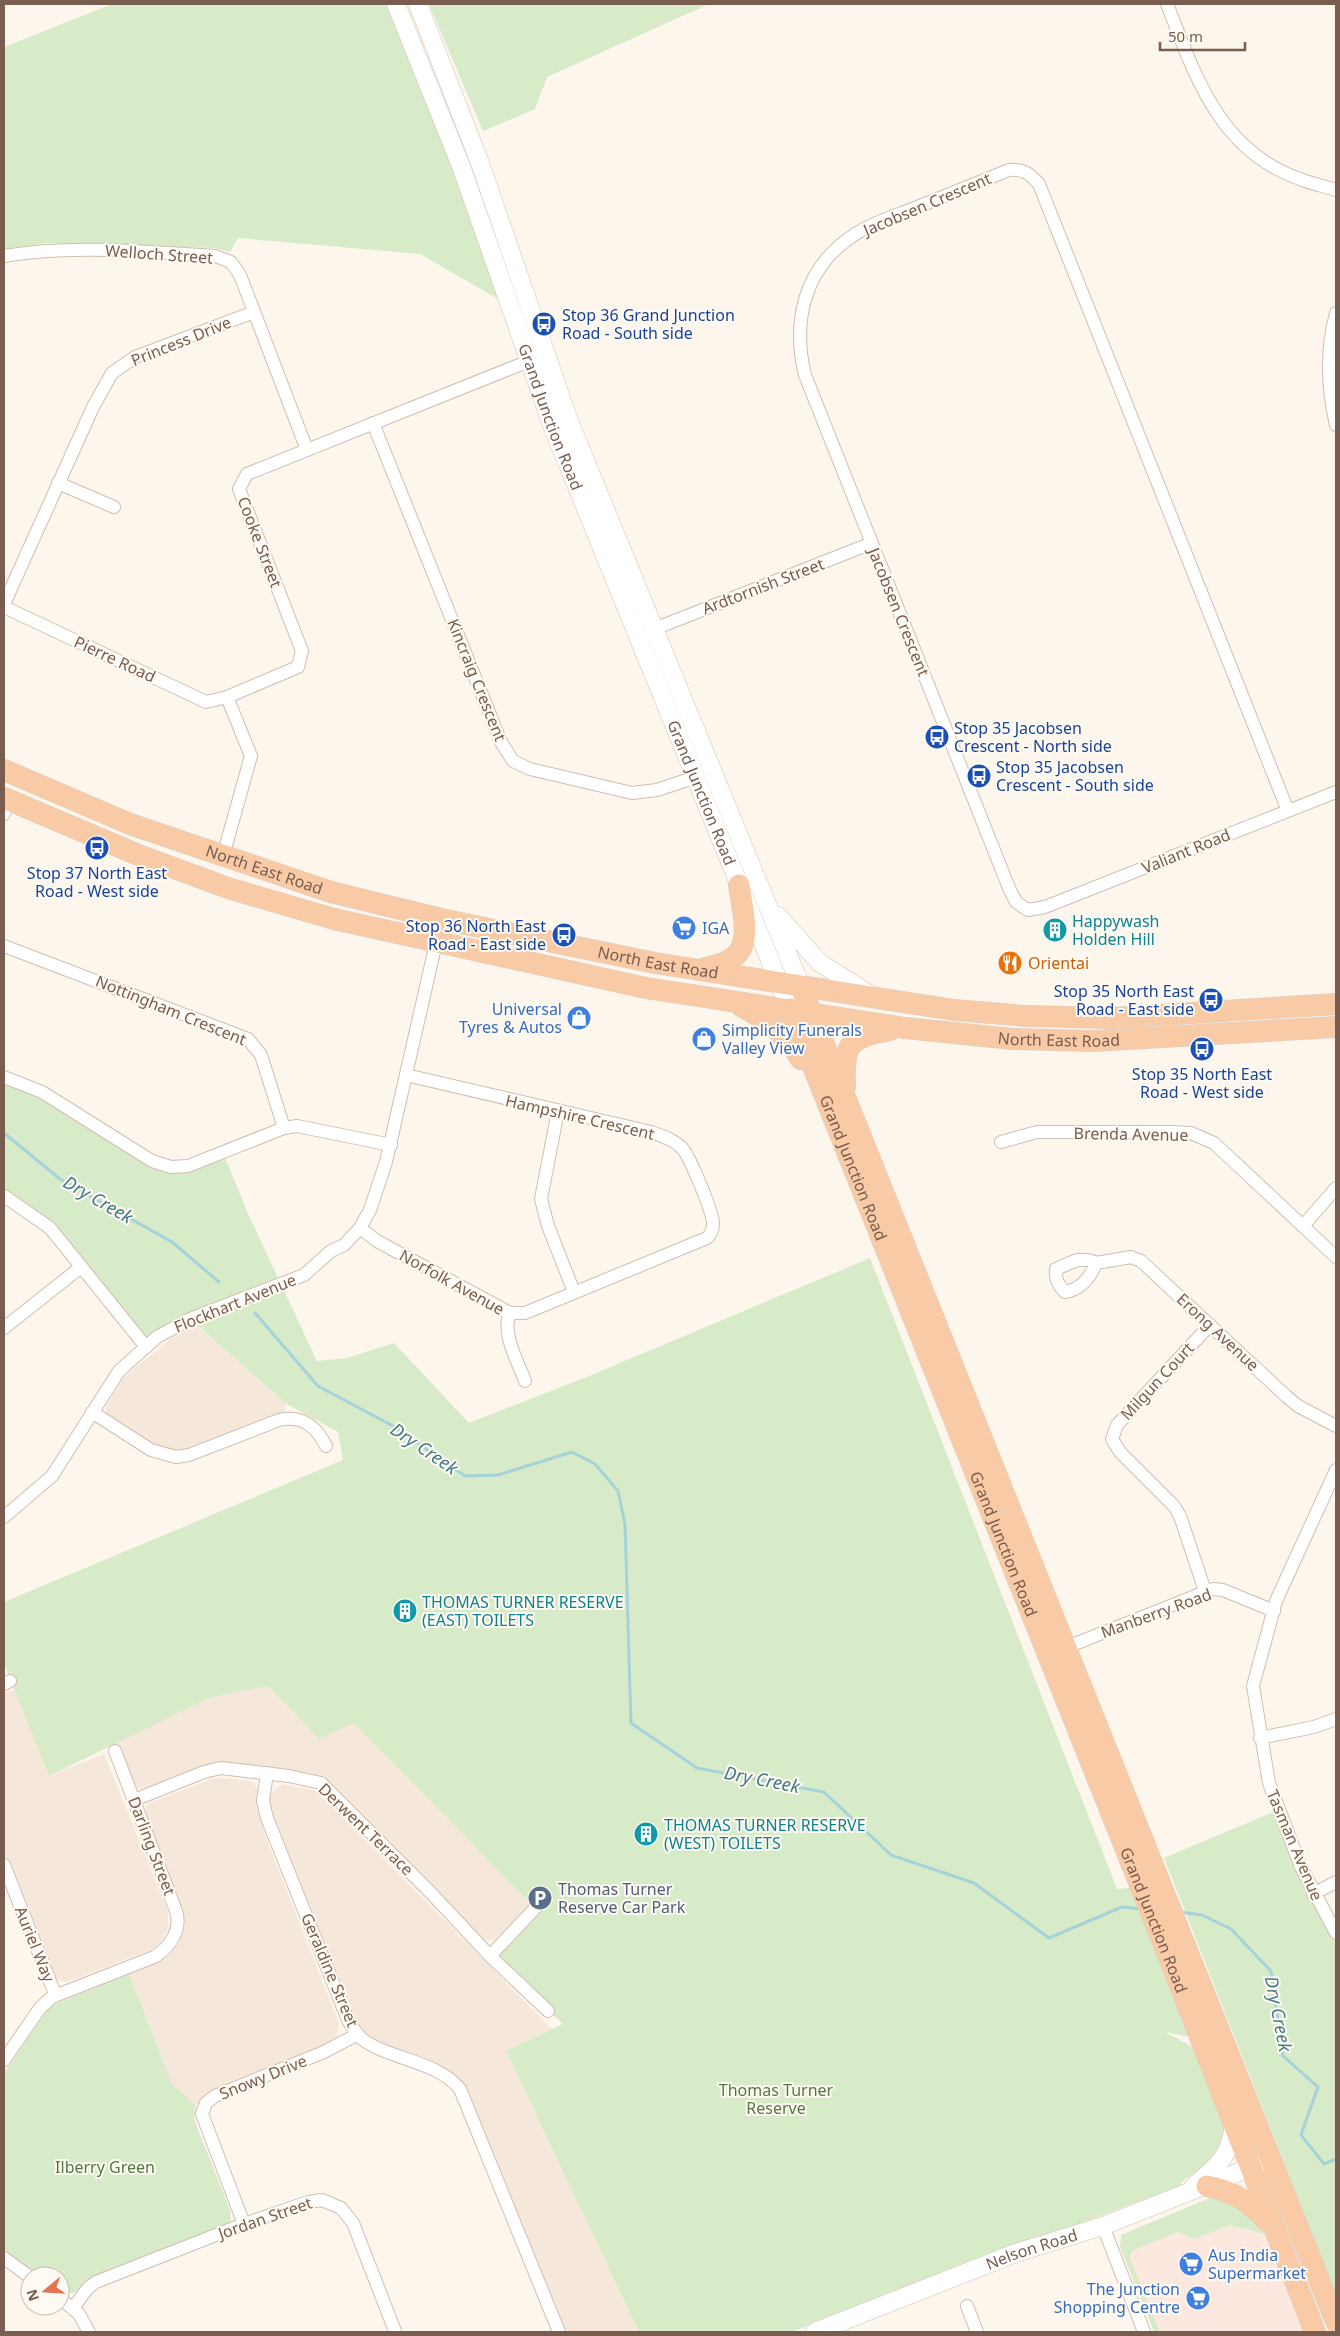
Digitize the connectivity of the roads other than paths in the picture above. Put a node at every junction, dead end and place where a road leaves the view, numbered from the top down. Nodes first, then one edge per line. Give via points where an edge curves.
1 (396, 4) edge
2 (418, 4) edge
3 (1167, 4) edge
4 (480, 163) junction
5 (1336, 190) edge
6 (473, 202) junction
7 (4, 256) edge
8 (254, 312) junction
9 (1336, 313) edge
10 (547, 355) junction
11 (529, 360) junction
12 (373, 423) junction
13 (1336, 425) edge
14 (307, 450) junction
15 (58, 483) junction
16 (114, 508) dead end
17 (872, 543) junction
18 (4, 606) edge
19 (654, 628) junction
20 (636, 635) junction
21 (227, 697) junction
22 (4, 770) edge
23 (713, 770) junction
24 (696, 777) junction
25 (4, 778) edge
26 (42, 788) junction
27 (1336, 792) edge
28 (6, 804) edge
29 (1288, 811) junction
30 (223, 856) junction
31 (739, 885) junction
32 (766, 900) junction
33 (1035, 910) joint
34 (413, 912) junction
35 (466, 924) junction
36 (436, 942) junction
37 (4, 946) edge
38 (698, 970) junction
39 (778, 983) junction
40 (801, 987) junction
41 (726, 998) junction
42 (878, 999) junction
43 (1336, 1004) edge
44 (790, 1010) junction
45 (811, 1013) junction
46 (1336, 1027) edge
47 (905, 1028) junction
48 (406, 1075) junction
49 (4, 1077) edge
50 (836, 1101) junction
51 (558, 1111) junction
52 (284, 1128) junction
53 (1001, 1142) dead end
54 (390, 1145) junction
55 (1336, 1188) edge
56 (4, 1196) edge
57 (1303, 1226) junction
58 (360, 1228) junction
59 (1336, 1258) edge
60 (1096, 1263) dead end
61 (81, 1267) junction
62 (903, 1269) junction
63 (574, 1292) junction
64 (510, 1313) junction
65 (1210, 1325) junction
66 (4, 1328) edge
67 (146, 1347) junction
68 (524, 1381) dead end
69 (92, 1412) junction
70 (1336, 1426) edge
71 (326, 1446) dead end
72 (1336, 1470) edge
73 (4, 1517) edge
74 (1206, 1591) junction
75 (1274, 1611) junction
76 (1067, 1647) junction
77 (1047, 1655) junction
78 (1336, 1719) edge
79 (1260, 1738) junction
80 (115, 1751) dead end
81 (267, 1773) junction
82 (134, 1800) junction
83 (4, 1865) edge
84 (1336, 1882) edge
85 (1313, 1894) junction
86 (540, 1903) dead end
87 (1336, 1933) edge
88 (1175, 1945) junction
89 (490, 1956) junction
90 (55, 1994) junction
91 (548, 2011) dead end
92 (358, 2034) junction
93 (4, 2060) edge
94 (1234, 2125) junction
95 (1272, 2159) junction
96 (1250, 2168) junction
97 (1207, 2186) junction
98 (1184, 2195) junction
99 (244, 2224) junction
100 (1103, 2226) junction
101 (1274, 2230) junction
102 (4, 2258) edge
103 (20, 2270) edge
104 (70, 2306) edge
105 (967, 2306) dead end
106 (73, 2308) junction
107 (1336, 2322) edge
108 (395, 2331) edge
109 (89, 2332) edge
110 (559, 2332) edge
111 (815, 2332) edge
112 (977, 2332) edge
113 (1144, 2332) edge
114 (1315, 2332) edge

1 - 6 main road, Grand Junction Road
2 - 4 main road, Grand Junction Road
3 - 5 street via 1206,98 1226,126 1252,152 1276,167 1298,179
4 - 6 main road
4 - 10 main road, Grand Junction Road
6 - 11 main road, Grand Junction Road
7 - 8 street, Welloch Street via 31,251 80,249 215,256 231,262 240,275
8 - 14 street, Welloch Street
8 - 15 street, Princess Drive via 135,358 112,373 93,406
9 - 13 street via 1328,368
10 - 11 main road
10 - 19 main road, Grand Junction Road via 586,464
11 - 12 street, Cooke Street
11 - 20 main road, Grand Junction Road
12 - 14 street, Cooke Street
12 - 24 street, Kincraig Crescent via 502,742 513,761 530,769 632,793 657,790
14 - 21 street, Cooke Street via 247,474 239,490 302,651 298,667
15 - 16 street
15 - 18 street, Princess Drive
17 - 19 street, Ardtornish Street
17 - 29 street, Jacobsen Crescent via 805,375 799,324 812,278 827,258 852,236 1009,170 1028,172 1045,197
17 - 33 street, Jacobsen Crescent via 1009,888 1016,902 1028,910
18 - 21 street, Pierre Road via 206,702
19 - 20 main road
19 - 23 main road, Grand Junction Road
20 - 24 main road, Grand Junction Road
21 - 30 street via 251,756
22 - 26 highway, North East Road
23 - 24 main road
23 - 32 main road, Grand Junction Road
24 - 31 main road, Grand Junction Road
25 - 28 highway via 7,784
26 - 28 highway via 25,792
26 - 30 highway, North East Road via 130,824
27 - 29 street, Valiant Road
28 - 36 highway, North East Road via 228,888 334,919
29 - 33 street, Valiant Road
30 - 34 highway, North East Road via 331,892
31 - 38 highway via 745,936 742,946 730,960
31 - 39 main road, Grand Junction Road
32 - 40 main road, Grand Junction Road
32 - 42 main road via 793,935 820,962
34 - 35 highway, North East Road
34 - 36 highway via 427,924
35 - 36 highway
35 - 38 highway, North East Road
36 - 41 highway, North East Road via 646,988
36 - 48 street, Flockhart Avenue
37 - 52 street, Nottingham Crescent via 248,1039 261,1055
38 - 39 highway, North East Road
39 - 40 highway, North East Road
39 - 44 main road, Grand Junction Road
40 - 42 highway, North East Road
40 - 45 highway, Grand Junction Road
41 - 44 highway, North East Road
41 - 50 highway via 778,1030
42 - 43 highway, North East Road via 1007,1015 1111,1018
44 - 45 highway, North East Road
44 - 50 highway, Grand Junction Road
45 - 47 highway, North East Road
45 - 50 highway, Grand Junction Road
46 - 47 highway, North East Road via 1093,1041 1013,1039
47 - 50 highway via 866,1035 852,1042 845,1054
48 - 51 street, Hampshire Crescent
48 - 54 street, Flockhart Avenue
49 - 52 street via 42,1092 152,1161 171,1166 200,1162
50 - 62 highway, Grand Junction Road
51 - 63 street via 541,1199
51 - 63 street, Hampshire Crescent via 642,1129 675,1143 691,1164 713,1223 712,1232 700,1242
52 - 54 street via 308,1126
53 - 57 street, Brenda Avenue via 1037,1132 1191,1133 1214,1143
54 - 58 street, Flockhart Avenue via 376,1196
55 - 57 street
56 - 61 street via 50,1228
57 - 59 street, Brenda Avenue
58 - 64 street, Norfolk Avenue
58 - 67 street, Flockhart Avenue via 309,1272 192,1318
60 - 65 street, Erong Avenue via 1121,1258 1141,1261
61 - 66 street
61 - 67 street
62 - 76 highway, Grand Junction Road
62 - 77 highway, Grand Junction Road
63 - 64 street, Hampshire Crescent via 525,1313
64 - 68 street, Norfolk Avenue via 508,1334
65 - 70 street, Erong Avenue via 1292,1401
65 - 74 street, Milgun Court via 1117,1425 1112,1439 1120,1452 1174,1506
67 - 69 street, Flockhart Avenue via 119,1371
69 - 71 street via 144,1446 169,1456 190,1455 288,1419 310,1424
69 - 73 street, Flockhart Avenue via 52,1476
72 - 75 street, Tasman Avenue
74 - 75 street, Manberry Road via 1223,1590
74 - 76 street, Manberry Road
75 - 79 street, Tasman Avenue via 1253,1686
76 - 77 highway
76 - 88 highway, Grand Junction Road via 1166,1893
77 - 88 highway, Grand Junction Road via 1144,1898
78 - 79 street
79 - 85 street, Tasman Avenue via 1268,1783
80 - 82 street, Darling Street
81 - 82 street, Derwent Terrace via 214,1769
81 - 89 street, Derwent Terrace via 312,1780 329,1788
81 - 92 street, Geraldine Street via 263,1801 267,1818 345,2014
82 - 90 street, Darling Street via 178,1916 178,1924 163,1951
83 - 90 street, Auriel Way
84 - 85 street
85 - 87 street, Tasman Avenue
86 - 89 street
88 - 94 highway, Grand Junction Road
88 - 95 highway, Grand Junction Road
89 - 91 street, Derwent Terrace
90 - 93 street via 40,2008
92 - 99 street, Snowy Drive via 324,2052 215,2096 204,2105 202,2114
92 - 110 street, Geraldine Street via 446,2076 460,2089
94 - 96 highway, Grand Junction Road
94 - 98 main road via 1230,2147 1224,2158
95 - 96 main road, Nelson Road
95 - 107 highway, Grand Junction Road
96 - 97 main road, Nelson Road
96 - 101 highway, Grand Junction Road
97 - 98 main road, Nelson Road
97 - 101 highway via 1241,2197
98 - 100 main road, Nelson Road
99 - 106 street, Jordan Street via 96,2282
99 - 108 street, Jordan Street via 313,2200 336,2204 348,2214 356,2228
100 - 111 main road, Nelson Road via 1016,2253
100 - 113 street
101 - 114 highway, Grand Junction Road
102 - 103 street
104 - 106 street
105 - 112 street
106 - 109 street

